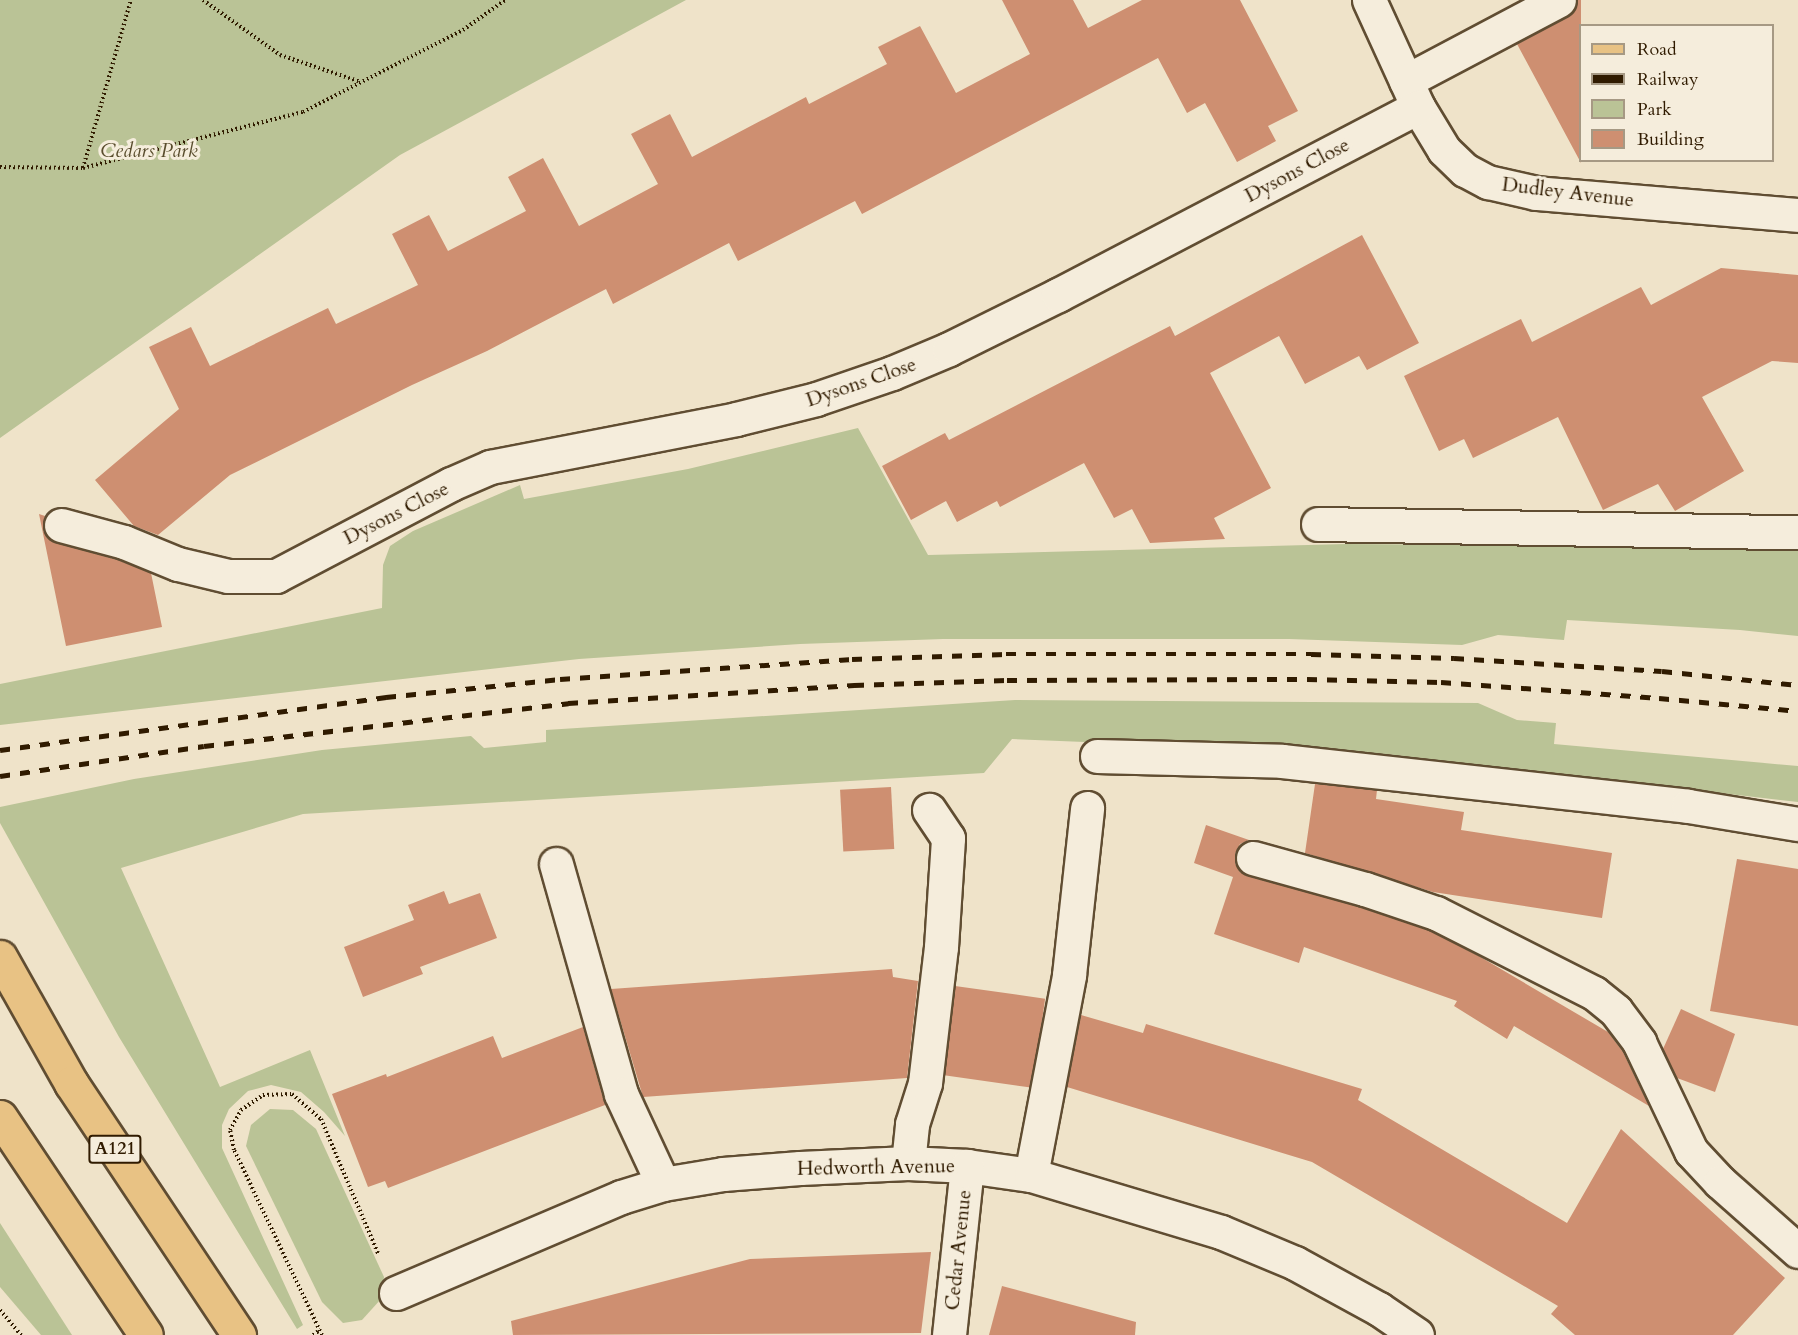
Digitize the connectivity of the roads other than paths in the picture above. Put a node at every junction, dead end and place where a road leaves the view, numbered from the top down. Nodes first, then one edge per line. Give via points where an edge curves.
1 (1369, 0) edge
2 (1559, 0) edge
3 (1412, 94) junction
4 (1798, 215) edge
5 (1318, 524) dead end
6 (61, 525) dead end
7 (1798, 532) edge
8 (1097, 756) dead end
9 (1087, 808) dead end
10 (929, 810) dead end
11 (1798, 824) edge
12 (1253, 858) dead end
13 (556, 864) dead end
14 (0, 957) edge
15 (0, 1117) edge
16 (908, 1163) junction
17 (967, 1166) junction
18 (1031, 1175) junction
19 (663, 1184) junction
20 (1798, 1251) edge
21 (396, 1293) road end
22 (146, 1335) edge
23 (239, 1335) edge
24 (949, 1335) edge
25 (1417, 1335) edge

1 - 3 street, Dudley Avenue
2 - 3 street, Dysons Close
3 - 4 street, Dudley Avenue via 1444,150 1465,170 1488,182 1536,193
3 - 6 street, Dysons Close via 1058,295 949,349 816,399 736,419 490,467 450,484 276,576 228,576 178,564 124,542
5 - 7 street
8 - 11 street via 1282,761 1688,806
9 - 18 street via 1068,975
10 - 16 street via 948,838 941,947 925,1083 912,1124
12 - 20 street via 1436,913 1594,993 1616,1011 1639,1042 1691,1151
13 - 19 street via 621,1094
14 - 23 main road, A121 via 71,1083
15 - 22 main road
16 - 17 street, Hedworth Avenue
16 - 19 street, Hedworth Avenue via 789,1168
17 - 18 street, Hedworth Avenue
17 - 24 street, Cedar Avenue
18 - 25 street, Hedworth Avenue via 1221,1232 1295,1263 1379,1309
19 - 21 street, Hedworth Avenue via 621,1197

